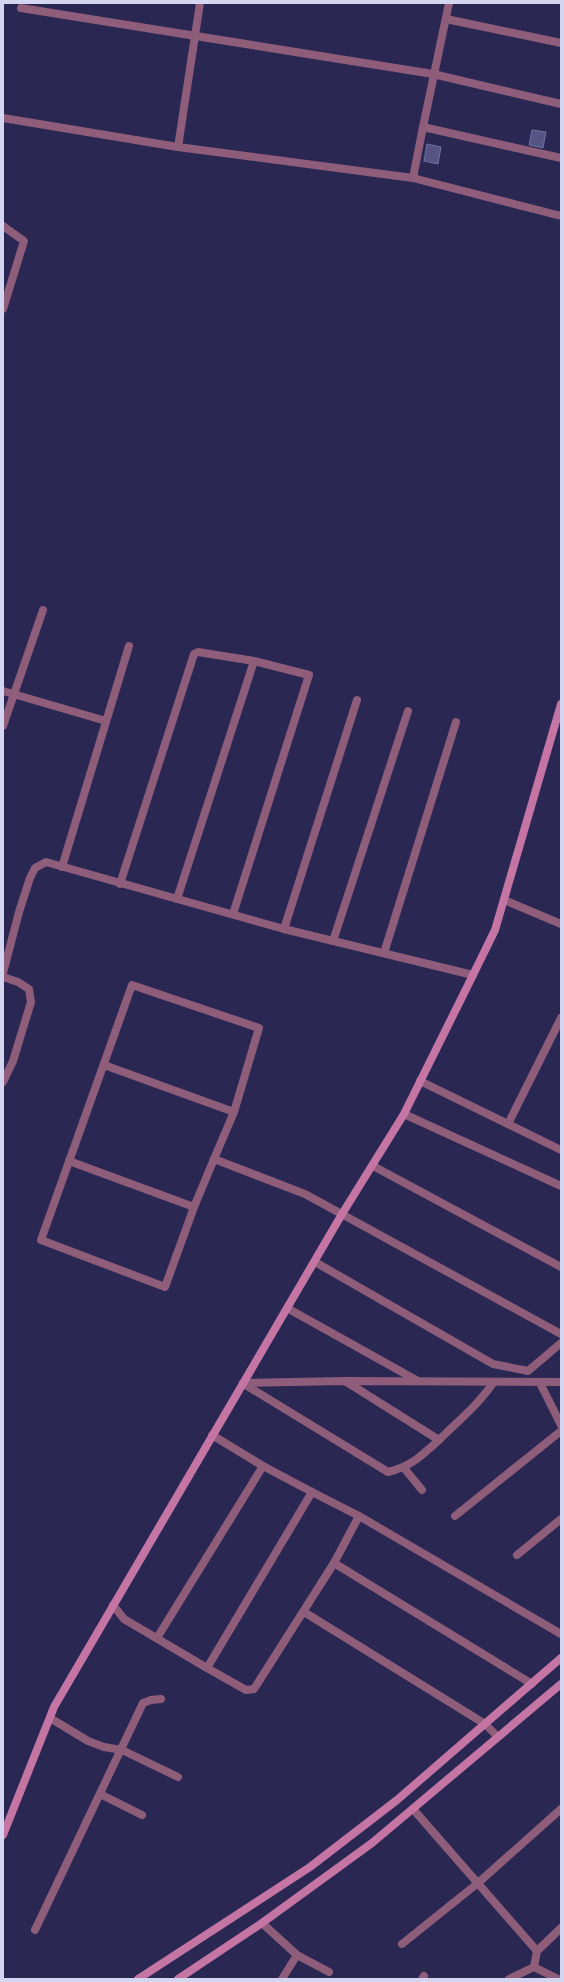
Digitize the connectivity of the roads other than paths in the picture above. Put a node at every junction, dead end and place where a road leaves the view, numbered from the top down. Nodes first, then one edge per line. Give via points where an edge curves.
1 (200, 3) edge
2 (449, 3) edge
3 (21, 8) dead end
4 (446, 19) junction
5 (194, 35) junction
6 (561, 43) edge
7 (433, 74) junction
8 (561, 104) edge
9 (3, 118) edge
10 (423, 127) junction
11 (178, 147) junction
12 (561, 158) edge
13 (413, 178) junction
14 (561, 216) edge
15 (3, 226) edge
16 (3, 309) edge
17 (43, 610) dead end
18 (130, 646) dead end
19 (254, 661) junction
20 (3, 690) edge
21 (14, 694) junction
22 (357, 700) dead end
23 (561, 704) edge
24 (408, 710) dead end
25 (106, 721) junction
26 (456, 722) dead end
27 (3, 726) edge
28 (62, 867) junction
29 (120, 884) junction
30 (177, 899) junction
31 (504, 900) junction
32 (233, 914) junction
33 (561, 924) edge
34 (284, 929) junction
35 (333, 940) junction
36 (384, 953) junction
37 (3, 973) edge
38 (473, 975) junction
39 (3, 977) edge
40 (561, 1018) edge
41 (104, 1065) junction
42 (420, 1081) junction
43 (3, 1082) edge
44 (234, 1112) junction
45 (404, 1114) junction
46 (508, 1124) junction
47 (561, 1150) edge
48 (214, 1159) junction
49 (69, 1161) junction
50 (373, 1166) junction
51 (561, 1186) edge
52 (194, 1207) junction
53 (342, 1214) junction
54 (315, 1262) junction
55 (561, 1267) edge
56 (287, 1308) junction
57 (561, 1334) edge
58 (561, 1343) edge
59 (344, 1381) junction
60 (420, 1382) junction
61 (493, 1382) junction
62 (561, 1382) edge
63 (243, 1383) junction
64 (540, 1383) junction
65 (561, 1425) edge
66 (561, 1431) edge
67 (212, 1435) junction
68 (439, 1440) junction
69 (263, 1466) junction
70 (404, 1468) junction
71 (422, 1490) dead end
72 (312, 1492) junction
73 (359, 1516) junction
74 (455, 1516) dead end
75 (561, 1518) edge
76 (518, 1555) dead end
77 (334, 1563) junction
78 (113, 1605) junction
79 (304, 1612) junction
80 (561, 1634) edge
81 (157, 1638) junction
82 (561, 1658) edge
83 (207, 1668) junction
84 (532, 1684) junction
85 (561, 1684) edge
86 (161, 1699) dead end
87 (50, 1718) junction
88 (485, 1724) junction
89 (498, 1737) junction
90 (122, 1750) junction
91 (178, 1777) dead end
92 (100, 1794) junction
93 (414, 1809) junction
94 (561, 1810) edge
95 (142, 1815) dead end
96 (3, 1835) edge
97 (478, 1883) junction
98 (262, 1923) junction
99 (561, 1928) edge
100 (35, 1930) dead end
101 (402, 1944) dead end
102 (537, 1951) junction
103 (297, 1955) junction
104 (534, 1967) junction
105 (329, 1972) dead end
106 (138, 1979) edge
107 (178, 1979) edge
108 (282, 1979) edge
109 (508, 1979) edge
110 (558, 1979) edge

1 - 5 street
2 - 4 street
3 - 5 street
4 - 6 street
4 - 7 street
5 - 7 street
5 - 11 street
7 - 8 street
7 - 10 street
9 - 11 street
10 - 12 street
10 - 13 street
11 - 13 street
13 - 14 street
15 - 16 street via 24,241
17 - 21 street
18 - 25 street
19 - 29 street via 198,652 191,658
19 - 30 street
19 - 32 street via 308,675
20 - 21 street
21 - 25 street
21 - 27 street
22 - 34 street
23 - 31 street
24 - 35 street
25 - 28 street
26 - 36 street
28 - 29 street
28 - 37 street via 46,862 35,868 19,912
29 - 30 street
30 - 32 street
31 - 33 street
31 - 38 street via 495,930
32 - 34 street
34 - 35 street
35 - 36 street
36 - 38 street
38 - 42 street
39 - 43 street via 29,989 31,1002 13,1061
40 - 46 street
41 - 44 street
41 - 44 street via 132,985 259,1028
41 - 49 street
42 - 45 street
42 - 46 street
44 - 48 street
45 - 50 street
45 - 51 street
46 - 47 street
48 - 52 street
48 - 53 street via 305,1194
49 - 52 street
49 - 52 street via 41,1240 165,1287
50 - 53 street
50 - 55 street
53 - 54 street
53 - 57 street
54 - 56 street
54 - 58 street via 493,1364 528,1371
56 - 60 street
56 - 63 street
59 - 60 street
59 - 63 street
59 - 68 street
60 - 61 street
61 - 64 street
61 - 68 street via 474,1408
62 - 64 street
63 - 67 street
63 - 70 street via 388,1472
64 - 65 street
66 - 74 street
67 - 69 street
67 - 78 street
68 - 70 street
69 - 72 street
69 - 81 street
70 - 71 street
72 - 73 street
72 - 83 street
73 - 77 street
73 - 80 street
75 - 76 street
77 - 79 street
77 - 84 street
78 - 81 street via 124,1618
78 - 87 street
79 - 83 street via 254,1689 246,1690
79 - 88 street
81 - 83 street
82 - 84 street
84 - 88 street
85 - 89 street
86 - 90 street via 143,1703
87 - 90 street via 88,1741
87 - 96 street
88 - 89 street
88 - 106 street via 397,1800 310,1867
89 - 93 street
90 - 91 street
90 - 92 street
92 - 95 street
92 - 100 street
93 - 97 street
93 - 98 street
94 - 97 street
97 - 101 street
97 - 102 street
98 - 103 street
98 - 107 street
99 - 102 street
102 - 104 street
103 - 105 street
103 - 108 street
104 - 109 street
104 - 110 street

